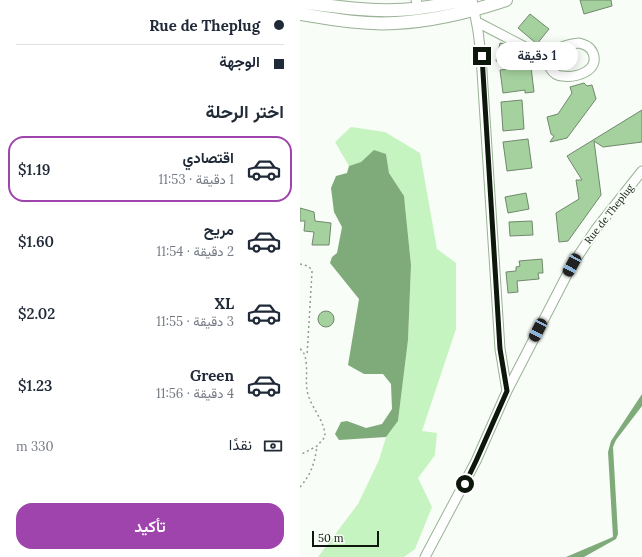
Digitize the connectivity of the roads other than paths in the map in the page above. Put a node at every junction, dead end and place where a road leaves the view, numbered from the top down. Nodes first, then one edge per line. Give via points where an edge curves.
1 (465, 0) edge
2 (506, 0) edge
3 (300, 2) edge
4 (417, 4) edge
5 (474, 11) edge
6 (300, 14) edge
7 (548, 59) junction
8 (642, 171) edge
9 (507, 391) junction
10 (425, 557) edge

1 - 4 street
2 - 5 street
3 - 4 street via 395,10
5 - 6 street via 393,23 341,21
5 - 7 street
5 - 9 street via 482,56 500,349
7 - 7 street via 552,72 563,76 587,71 594,64 590,48 578,43 555,50
8 - 9 street, Rue de Theplug via 596,229 572,265
9 - 10 street, Rue de Theplug via 476,461

